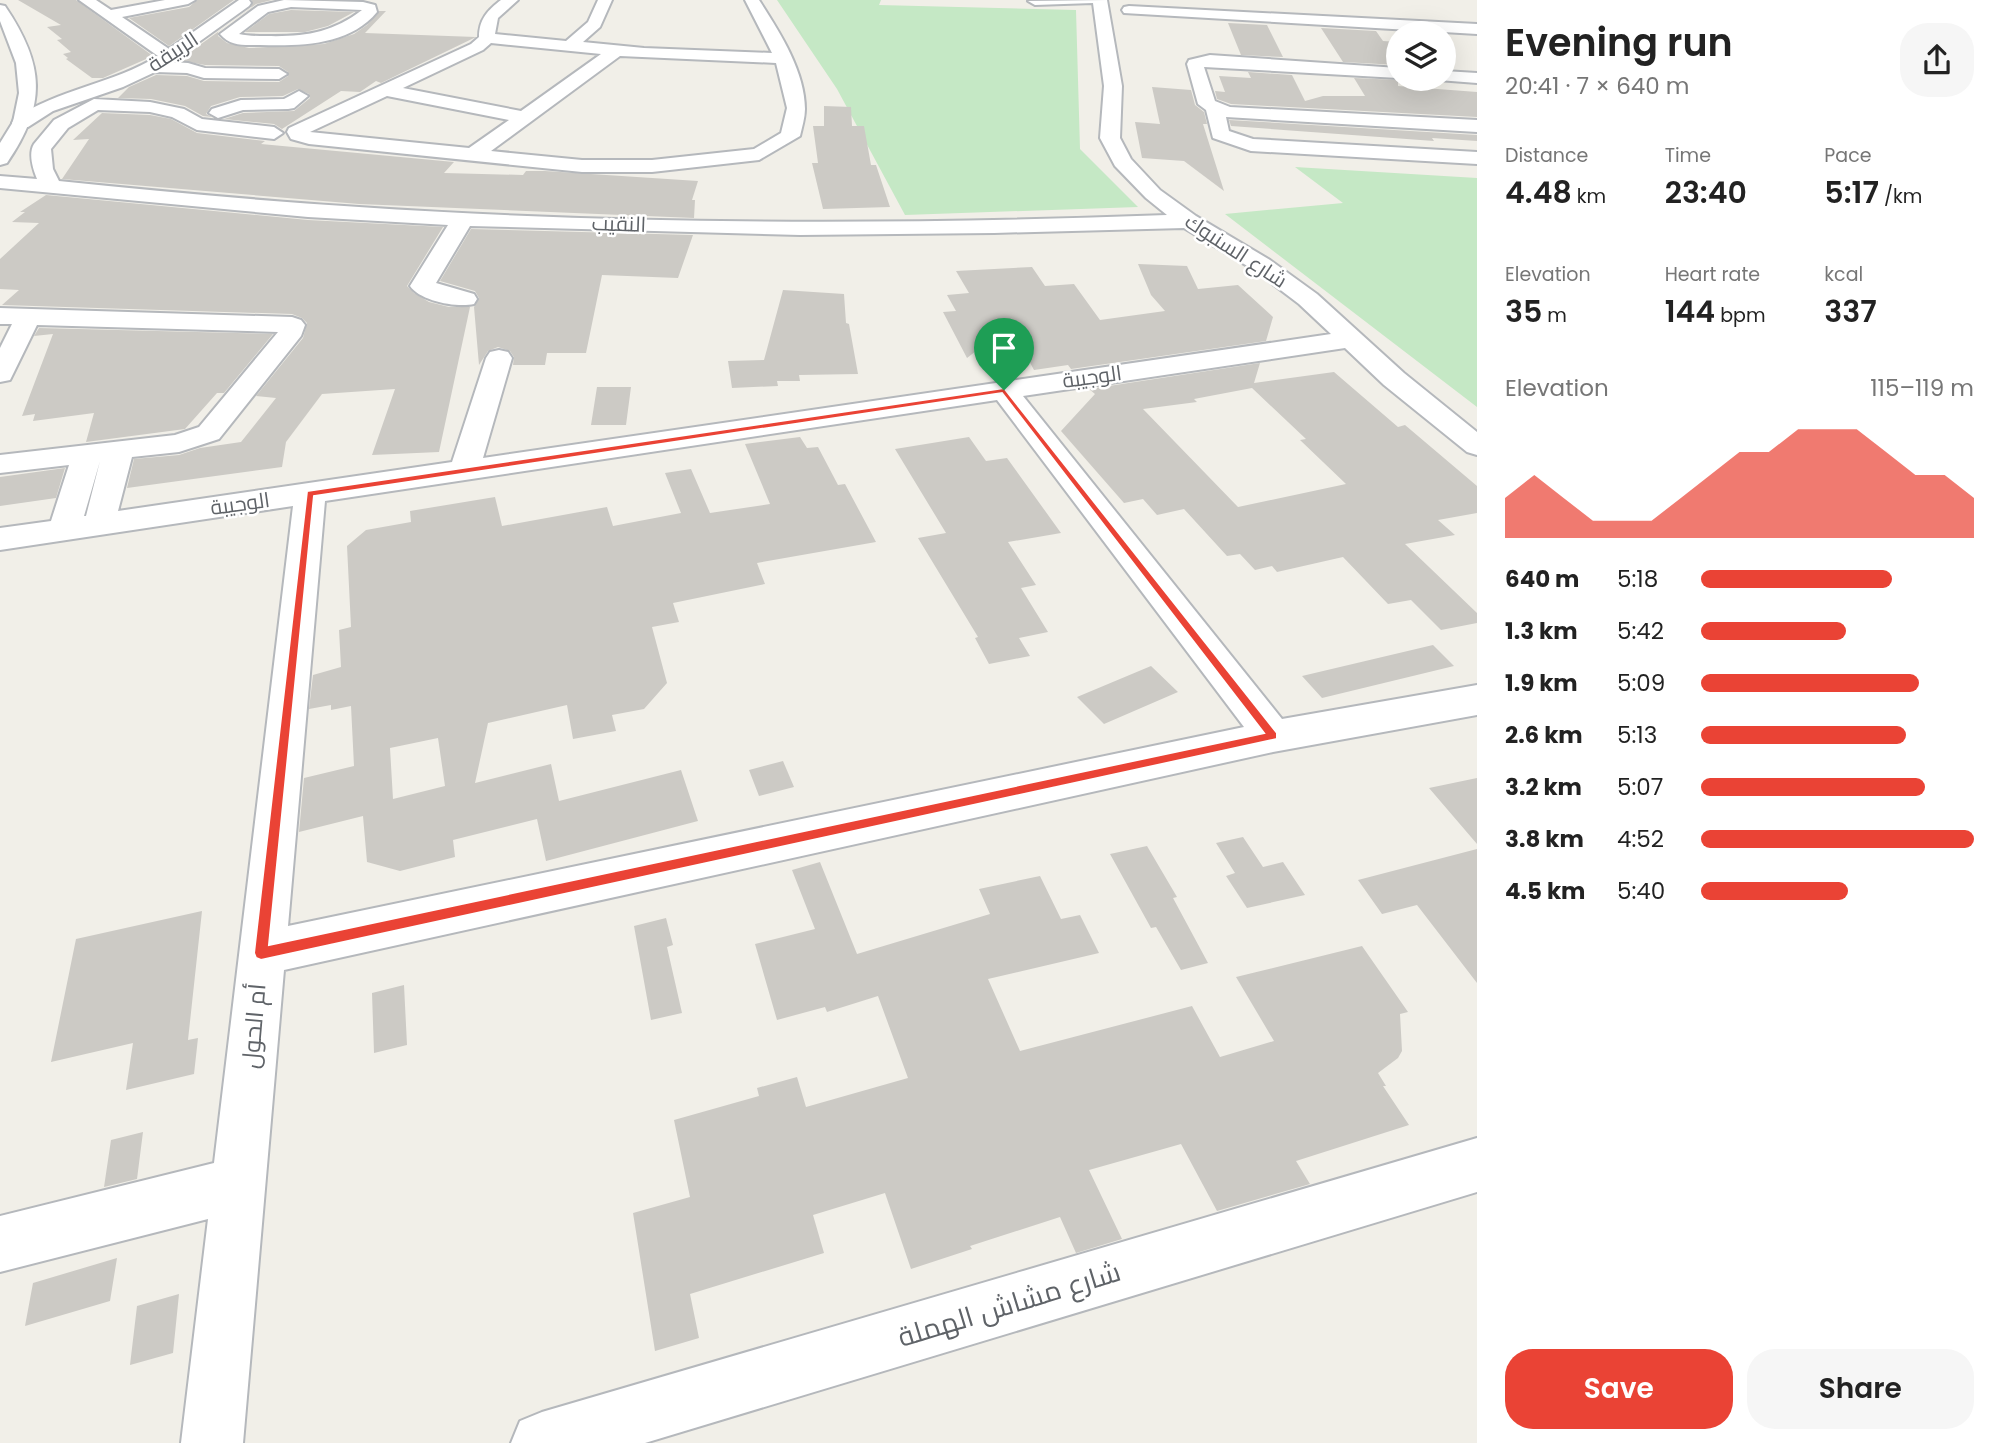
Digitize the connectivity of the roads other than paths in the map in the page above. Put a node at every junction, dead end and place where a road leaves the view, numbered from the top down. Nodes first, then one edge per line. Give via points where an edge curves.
1 (86, 0) edge
2 (188, 0) edge
3 (248, 0) edge
4 (510, 0) edge
5 (605, 0) edge
6 (752, 0) edge
7 (1088, 0) edge
8 (1100, 0) edge
9 (1246, 0) edge
10 (1035, 1) edge
11 (293, 2) edge
12 (1374, 8) dead end
13 (1129, 10) dead end
14 (1453, 11) dead end
15 (111, 15) junction
16 (3, 16) edge
17 (1386, 21) edge
18 (1404, 21) edge
19 (1259, 23) junction
20 (1386, 24) edge
21 (1456, 36) edge
22 (486, 38) junction
23 (1476, 40) edge
24 (569, 46) junction
25 (617, 50) junction
26 (168, 57) junction
27 (781, 58) junction
28 (153, 67) junction
29 (1386, 72) edge
30 (279, 74) dead end
31 (1456, 77) edge
32 (1477, 78) edge
33 (385, 90) junction
34 (26, 92) junction
35 (299, 96) dead end
36 (93, 98) junction
37 (1214, 108) junction
38 (524, 117) junction
39 (187, 118) junction
40 (22, 123) junction
41 (1427, 123) junction
42 (1477, 126) edge
43 (274, 133) dead end
44 (471, 156) junction
45 (1452, 156) junction
46 (1477, 158) edge
47 (0, 159) edge
48 (0, 182) edge
49 (51, 187) junction
50 (0, 199) edge
51 (463, 219) junction
52 (1188, 221) junction
53 (465, 299) dead end
54 (0, 316) edge
55 (29, 316) junction
56 (1353, 339) junction
57 (499, 358) dead end
58 (0, 374) edge
59 (1004, 390) junction
60 (1477, 446) edge
61 (119, 450) junction
62 (87, 454) junction
63 (0, 464) edge
64 (464, 471) junction
65 (310, 493) junction
66 (99, 525) junction
67 (64, 530) junction
68 (0, 539) edge
69 (1477, 700) edge
70 (1273, 736) junction
71 (261, 953) junction
72 (1477, 1165) edge
73 (240, 1184) junction
74 (0, 1244) edge
75 (212, 1443) edge
76 (542, 1443) edge

1 - 15 street
2 - 15 street
3 - 26 street, الربيقة
4 - 22 street via 492,13 485,26
5 - 24 street via 594,24
6 - 27 street
7 - 10 street
8 - 52 street, شارع السنبوك via 1113,86 1110,138 1122,162
9 - 19 street
11 - 11 street via 363,6 370,12 350,29 315,40 238,40 228,34 263,9
12 - 17 street
13 - 19 street
14 - 18 street
15 - 26 street
16 - 34 street via 19,40
19 - 20 street
21 - 23 street
22 - 24 street
22 - 33 street via 477,47
24 - 25 street
25 - 27 street
25 - 38 street
26 - 28 street, الربيقة
27 - 44 street via 792,78 796,111 790,135 759,154 652,166
28 - 30 street
28 - 36 street, الربيقة
29 - 37 street via 1277,59 1198,61 1195,64 1207,104
31 - 32 street
33 - 38 street
33 - 44 street via 296,132 309,138
34 - 36 street, الربيقة
34 - 40 street
35 - 39 street via 288,104 241,105
36 - 39 street
36 - 40 street, الربيقة via 45,107
36 - 49 street via 41,148
37 - 41 street
37 - 45 street via 1220,134 1251,145
38 - 44 street
39 - 43 street via 207,126
40 - 47 street
41 - 42 street
41 - 45 street
45 - 46 street
48 - 49 street, النقيب
49 - 50 street
49 - 51 street, النقيب
51 - 52 street, النقيب via 868,228
51 - 53 street via 422,286
52 - 56 street, شارع السنبوك via 1262,265
54 - 55 street
55 - 58 street
55 - 61 street via 292,325 292,331 209,433 179,443
56 - 59 street, الوجيبة
56 - 60 street, شارع السنبوك
57 - 64 street
59 - 64 street, الوجيبة
59 - 70 street
61 - 62 street
61 - 66 street
62 - 63 street
62 - 67 street
64 - 65 street, الوجيبة
65 - 66 street, الوجيبة
65 - 71 street, أم الحول
66 - 67 street, الوجيبة
67 - 68 street, الوجيبة
69 - 70 street
70 - 71 street
71 - 73 street, أم الحول
72 - 76 street, شارع مشاش الهملة
73 - 74 street
73 - 75 street, أم الحول

